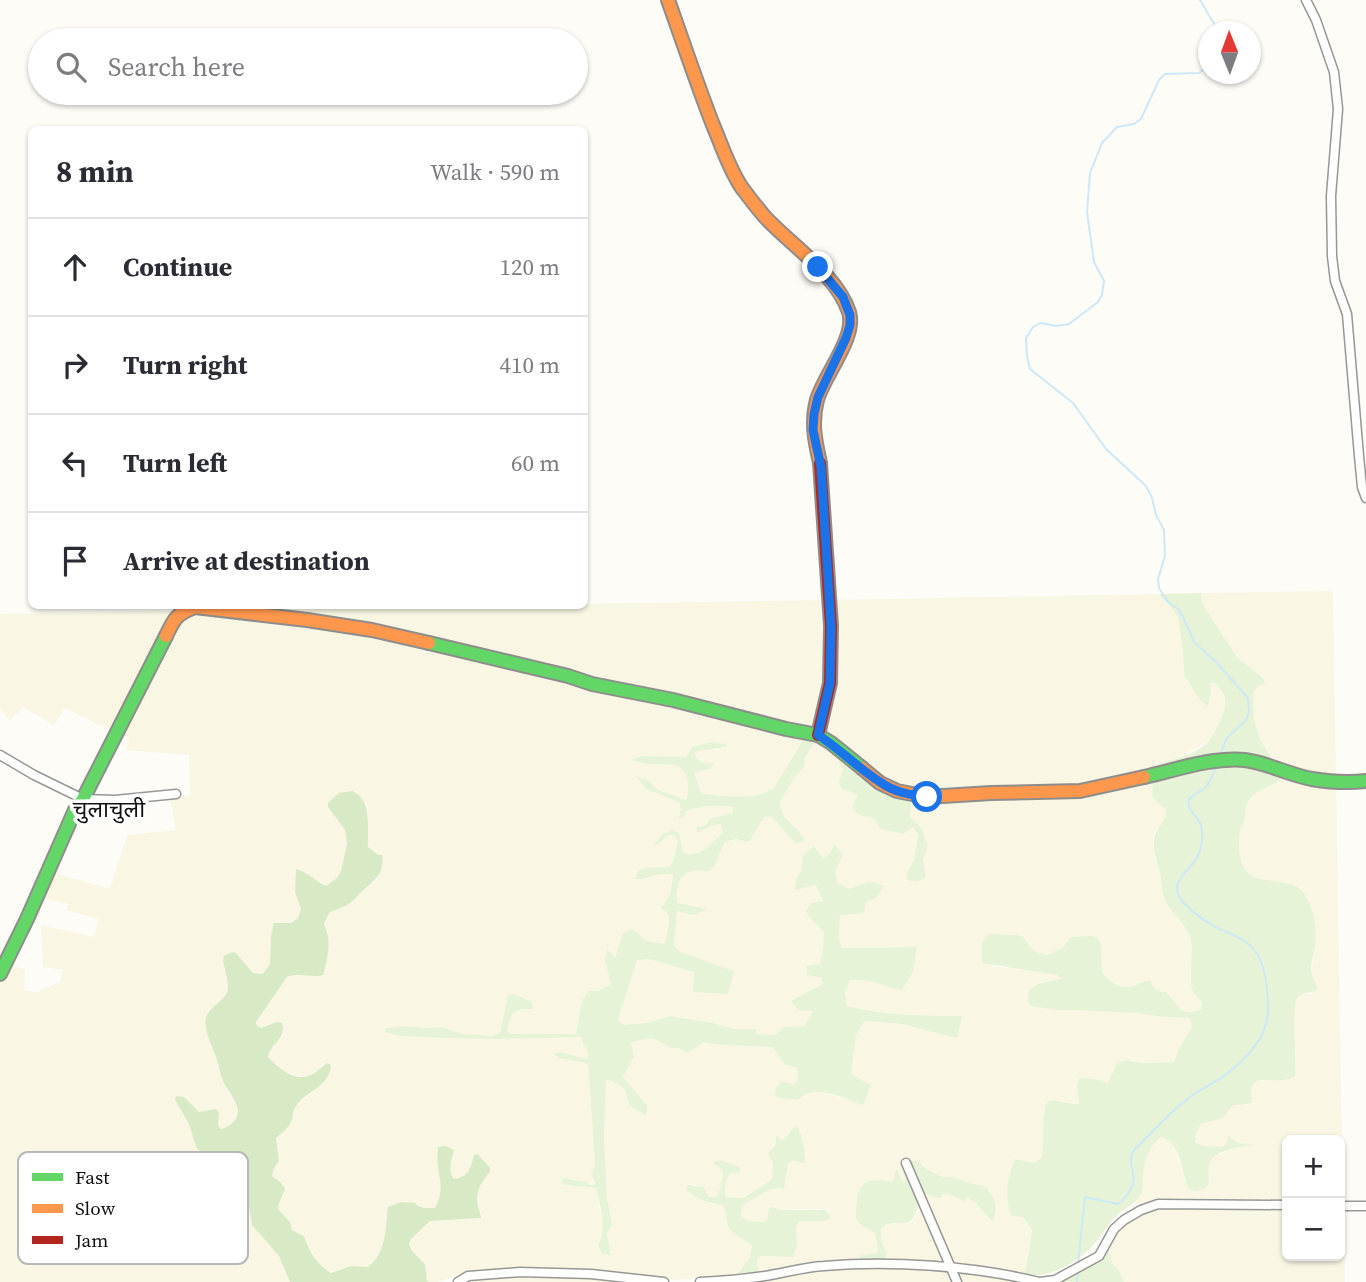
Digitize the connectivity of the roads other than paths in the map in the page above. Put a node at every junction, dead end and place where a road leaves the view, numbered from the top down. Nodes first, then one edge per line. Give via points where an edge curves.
1 (668, 0) edge
2 (1306, 0) edge
3 (1366, 498) edge
4 (189, 609) edge
5 (212, 609) edge
6 (818, 735) junction
7 (0, 755) edge
8 (1366, 781) edge
9 (176, 794) dead end
10 (83, 799) junction
11 (0, 974) edge
12 (906, 1163) dead end
13 (1282, 1205) edge
14 (1345, 1206) edge
15 (1366, 1206) edge
16 (951, 1268) junction
17 (629, 1280) edge
18 (458, 1282) edge
19 (664, 1282) edge
20 (700, 1282) edge
21 (957, 1282) edge
22 (1040, 1282) edge

1 - 6 street via 740,185 843,297 850,315 846,338 814,414 831,626 830,683
2 - 3 street via 1334,72 1338,109 1332,256 1347,314
4 - 10 street via 174,619
5 - 6 street via 372,631
6 - 8 street via 880,783 927,797 1080,791 1228,760 1260,763 1312,779
7 - 10 street
9 - 10 street
10 - 11 street
12 - 16 street
13 - 22 street via 1158,1204 1114,1228 1099,1256 1055,1280
14 - 15 street
16 - 20 street via 823,1266
16 - 21 street
16 - 22 street
17 - 18 street via 520,1272 468,1276
17 - 19 street

